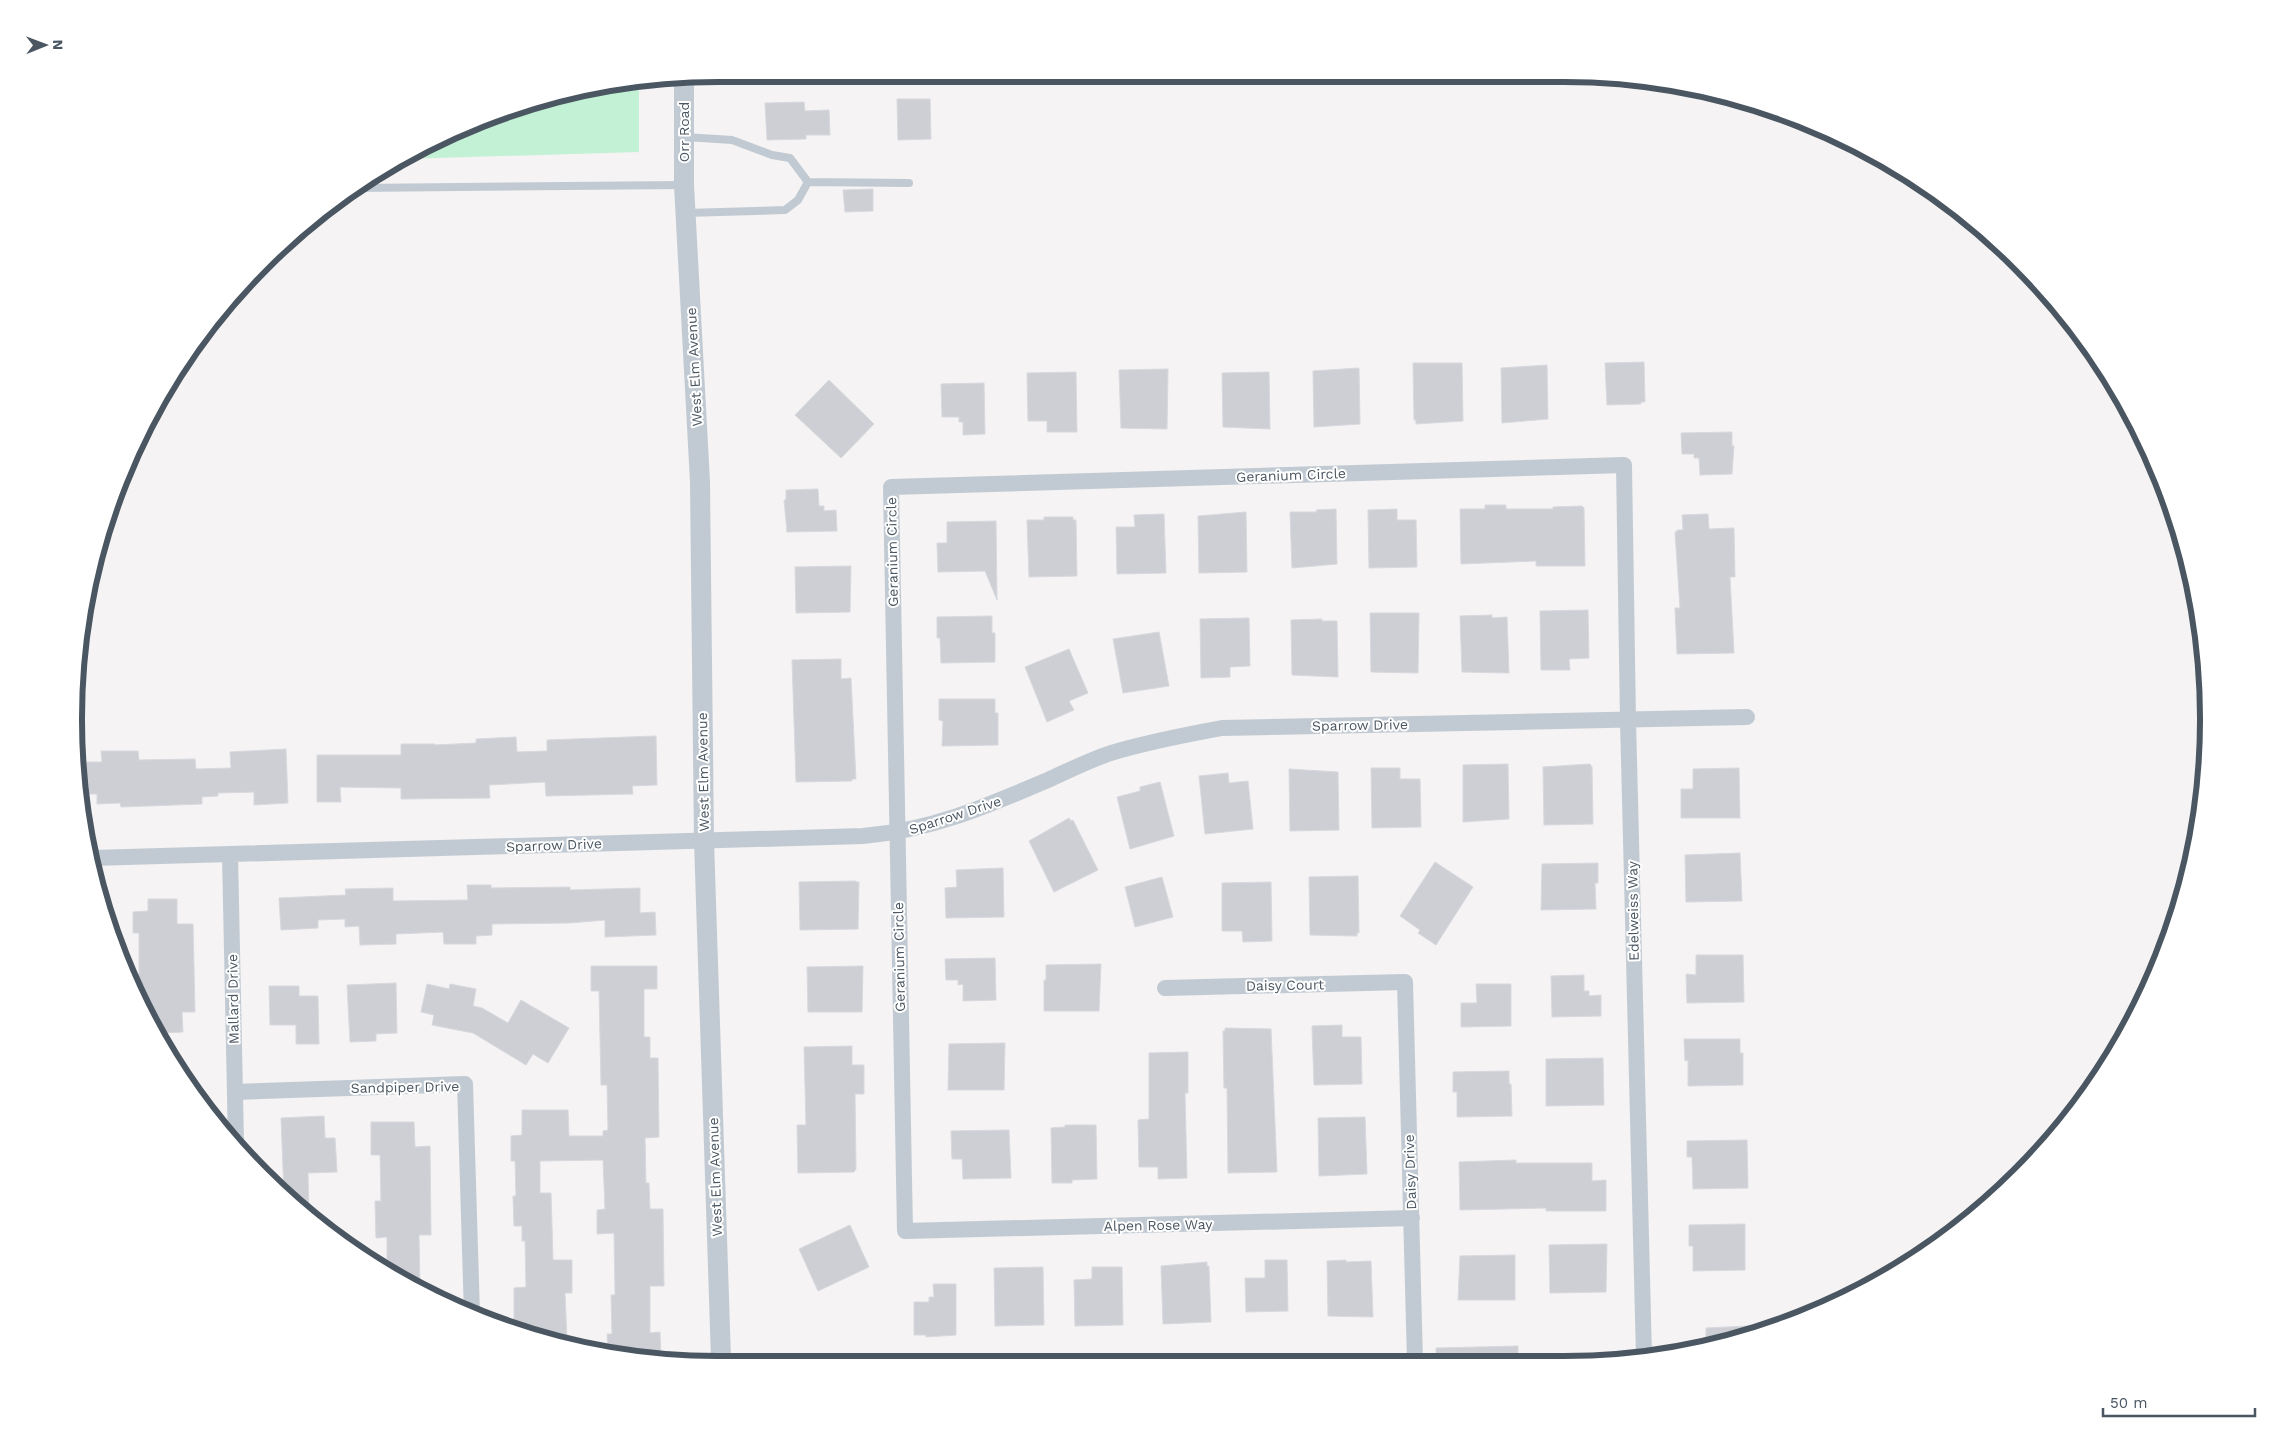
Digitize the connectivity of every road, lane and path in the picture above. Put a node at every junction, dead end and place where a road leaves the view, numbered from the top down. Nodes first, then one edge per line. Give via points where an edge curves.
1 (684, 84) edge
2 (684, 137) junction
3 (808, 182) junction
4 (909, 183) dead end
5 (684, 185) junction
6 (368, 188) edge
7 (686, 213) junction
8 (1624, 465) joint
9 (1747, 717) dead end
10 (1628, 720) junction
11 (897, 833) junction
12 (704, 841) junction
13 (230, 854) junction
14 (98, 858) edge
15 (1405, 982) joint
16 (1165, 988) dead end
17 (235, 1092) junction
18 (236, 1134) edge
19 (1412, 1218) junction
20 (905, 1231) joint
21 (472, 1306) edge
22 (1644, 1350) edge
23 (721, 1356) edge
24 (1415, 1356) edge

1 - 2 street, Orr Road
2 - 3 lane via 732,140 790,158
2 - 5 street, Orr Road
3 - 4 lane
3 - 7 lane via 798,200 785,210
5 - 6 lane
5 - 7 street, West Elm Avenue
7 - 12 street, West Elm Avenue via 700,482
8 - 10 street, Edelweiss Way
8 - 11 street, Geranium Circle via 891,487
9 - 10 street, Sparrow Drive
10 - 11 street, Sparrow Drive via 1222,728 1165,738 1109,754 988,806 930,826
10 - 22 street, Edelweiss Way
11 - 12 street, Sparrow Drive
11 - 20 street, Geranium Circle
12 - 13 street, Sparrow Drive
12 - 23 street, West Elm Avenue
13 - 14 street, Sparrow Drive
13 - 17 street, Mallard Drive
15 - 16 street, Daisy Court
15 - 19 street, Daisy Drive
17 - 18 street, Mallard Drive
17 - 21 street, Sandpiper Drive via 465,1084
19 - 20 street, Alpen Rose Way
19 - 24 street, Daisy Drive

